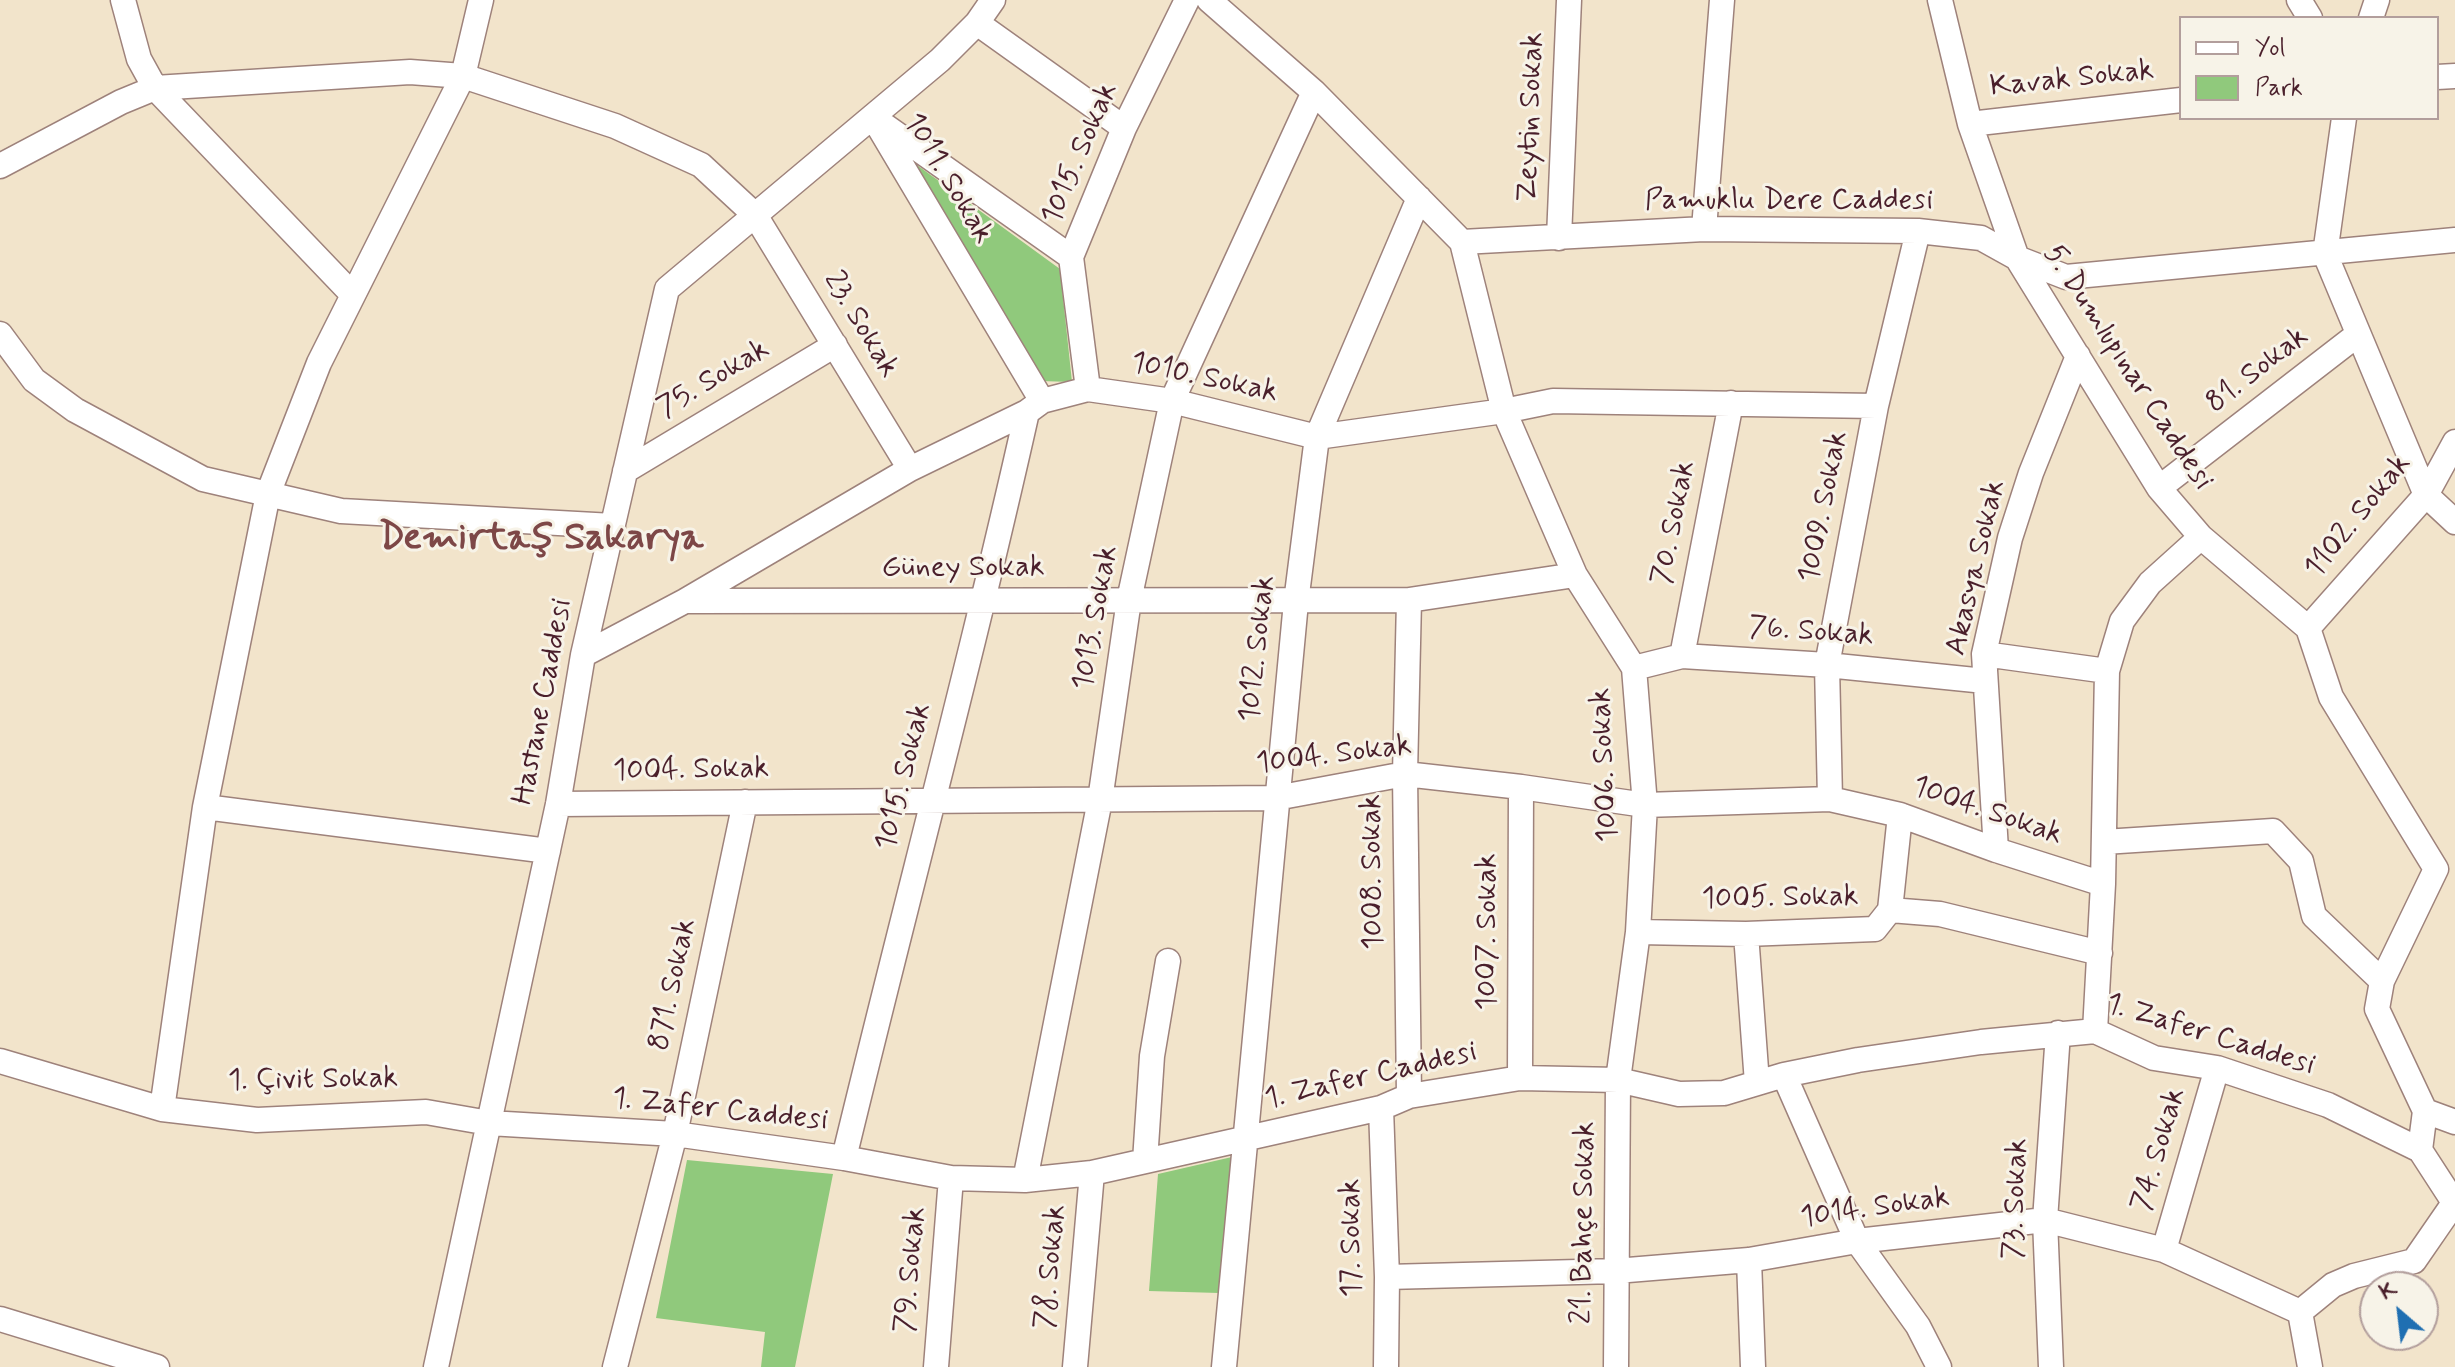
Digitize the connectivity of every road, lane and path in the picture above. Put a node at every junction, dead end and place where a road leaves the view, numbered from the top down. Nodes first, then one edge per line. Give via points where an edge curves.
1 (123, 0) edge
2 (481, 0) edge
3 (993, 0) edge
4 (1187, 0) edge
5 (1209, 0) edge
6 (1569, 0) edge
7 (1722, 0) edge
8 (1940, 0) edge
9 (977, 23) junction
10 (463, 76) junction
11 (155, 88) junction
12 (1314, 92) junction
13 (2179, 100) edge
14 (873, 117) junction
15 (2344, 120) edge
16 (1970, 124) junction
17 (1124, 128) junction
18 (0, 166) edge
19 (1419, 198) junction
20 (755, 215) junction
21 (1704, 229) junction
22 (1918, 231) junction
23 (1559, 238) junction
24 (2455, 240) edge
25 (1462, 242) junction
26 (2325, 254) junction
27 (1071, 257) junction
28 (2017, 258) junction
29 (353, 295) junction
30 (0, 334) edge
31 (2357, 335) junction
32 (835, 345) junction
33 (2078, 356) junction
34 (1088, 389) junction
35 (1172, 401) junction
36 (1731, 403) junction
37 (1034, 406) junction
38 (1876, 406) junction
39 (1504, 411) junction
40 (1317, 437) junction
41 (2455, 442) edge
42 (910, 469) junction
43 (625, 471) junction
44 (2159, 488) junction
45 (268, 494) junction
46 (2426, 495) junction
47 (2455, 522) edge
48 (613, 526) junction
49 (2201, 537) junction
50 (1575, 575) junction
51 (1129, 600) junction
52 (1409, 600) junction
53 (685, 601) junction
54 (984, 601) junction
55 (1296, 602) junction
56 (2308, 628) junction
57 (1984, 654) junction
58 (583, 655) junction
59 (1682, 656) junction
60 (1827, 665) junction
61 (1634, 668) junction
62 (2107, 671) junction
63 (1985, 681) junction
64 (1405, 774) junction
65 (1521, 787) junction
66 (1276, 798) junction
67 (1830, 799) junction
68 (1100, 800) junction
69 (931, 801) junction
70 (745, 802) junction
71 (558, 804) junction
72 (1645, 805) junction
73 (205, 807) junction
74 (1900, 815) junction
75 (2104, 842) junction
76 (1996, 850) junction
77 (548, 851) junction
78 (2103, 884) junction
79 (1890, 910) junction
80 (1638, 932) junction
81 (1746, 934) junction
82 (2100, 953) junction
83 (1168, 961) dead end
84 (2382, 981) junction
85 (2095, 1031) junction
86 (2058, 1033) junction
87 (0, 1061) edge
88 (2217, 1068) junction
89 (1784, 1075) junction
90 (1520, 1078) junction
91 (1618, 1080) junction
92 (1757, 1083) junction
93 (1409, 1096) junction
94 (1381, 1108) junction
95 (162, 1109) junction
96 (2425, 1111) junction
97 (2455, 1122) edge
98 (489, 1123) junction
99 (675, 1134) junction
100 (1246, 1138) junction
101 (2420, 1150) junction
102 (844, 1158) junction
103 (1145, 1161) junction
104 (1092, 1173) junction
105 (951, 1178) junction
106 (1025, 1180) junction
107 (2454, 1203) edge
108 (2045, 1220) junction
109 (1857, 1241) junction
110 (2164, 1250) junction
111 (1749, 1260) junction
112 (1616, 1271) junction
113 (1387, 1277) junction
114 (2300, 1312) junction
115 (0, 1319) edge
116 (157, 1367) edge
117 (436, 1367) edge
118 (615, 1367) edge
119 (936, 1367) edge
120 (1075, 1367) edge
121 (1224, 1367) edge
122 (1386, 1367) edge
123 (1616, 1367) edge
124 (1753, 1367) edge
125 (1939, 1367) edge
126 (2051, 1367) edge
127 (2310, 1367) edge

1 - 11 street via 139,59
2 - 10 street
3 - 9 street, Hastane Caddesi
4 - 17 street, 1015. Sokak
5 - 12 street
6 - 23 street, Zeytin Sokak
7 - 21 street
8 - 16 street, 5. Dumlupınar Caddesi
9 - 14 street, Hastane Caddesi
9 - 17 street
10 - 11 street, 23. Sokak via 410,72
10 - 20 street, 23. Sokak via 615,126 701,165
10 - 29 street
11 - 18 street, 23. Sokak
11 - 29 street
12 - 19 street
12 - 35 street, 1013. Sokak
13 - 16 street, Kavak Sokak
14 - 20 street, Hastane Caddesi
14 - 27 street, 1011. Sokak
14 - 37 street, 1011. Sokak
15 - 26 street
16 - 28 street, 5. Dumlupınar Caddesi
17 - 27 street, 1015. Sokak
19 - 25 street
19 - 40 street, 1012. Sokak
20 - 32 street, 23. Sokak
20 - 43 street, Hastane Caddesi via 667,289
21 - 22 street, Pamuklu Dere Caddesi
21 - 23 street, Pamuklu Dere Caddesi
22 - 28 street, Pamuklu Dere Caddesi via 1981,238
22 - 38 street, 1009. Sokak
23 - 25 street, Pamuklu Dere Caddesi
24 - 26 street, Pamuklu Dere Caddesi
25 - 39 street, 1006. Sokak
26 - 28 street, Pamuklu Dere Caddesi via 2066,277
26 - 31 street
27 - 34 street, 1015. Sokak
28 - 33 street, 5. Dumlupınar Caddesi
29 - 45 street via 319,363
30 - 45 street via 34,380 75,410 203,479
31 - 44 street, 81. Sokak
31 - 46 street
32 - 42 street, 23. Sokak
32 - 43 street, 75. Sokak
33 - 44 street, 5. Dumlupınar Caddesi
33 - 57 street, Akasya Sokak via 2010,538
34 - 35 street, 1010. Sokak
34 - 37 street, 1010. Sokak
35 - 40 street, 1010. Sokak
35 - 51 street, 1013. Sokak
36 - 38 street, 1010. Sokak
36 - 39 street, 1010. Sokak via 1553,401
36 - 59 street, 70. Sokak
37 - 42 street, 1010. Sokak
37 - 54 street, 1015. Sokak
38 - 60 street, 1009. Sokak
39 - 40 street, 1010. Sokak
39 - 50 street, 1006. Sokak
40 - 55 street, 1012. Sokak
41 - 46 street, 1102. Sokak
42 - 53 street, 1010. Sokak
43 - 48 street, Hastane Caddesi
44 - 49 street, 5. Dumlupınar Caddesi
45 - 48 street via 341,511
45 - 73 street
46 - 47 street
46 - 56 street, 1102. Sokak
48 - 58 street, Hastane Caddesi
49 - 56 street, 5. Dumlupınar Caddesi
49 - 62 street via 2150,583 2122,621
50 - 52 street, Güney Sokak
50 - 61 street, 1006. Sokak
51 - 54 street, Güney Sokak
51 - 55 street, Güney Sokak
51 - 68 street, 1013. Sokak
52 - 55 street, Güney Sokak
52 - 64 street, 1008. Sokak
53 - 54 street, Güney Sokak
53 - 58 street, 1010. Sokak
54 - 69 street, 1015. Sokak
55 - 66 street, 1012. Sokak
56 - 84 street via 2331,697 2436,869
57 - 62 street
57 - 63 street, Akasya Sokak
58 - 71 street, Hastane Caddesi
59 - 60 street, 76. Sokak
59 - 61 street, 76. Sokak
60 - 63 street, 76. Sokak
60 - 67 street, 1009. Sokak
61 - 72 street, 1006. Sokak
62 - 75 street
63 - 76 street, Akasya Sokak
64 - 65 street, 1004. Sokak
64 - 66 street, 1004. Sokak
64 - 93 street, 1008. Sokak
65 - 72 street, 1004. Sokak
65 - 90 street, 1007. Sokak
66 - 68 street, 1004. Sokak
66 - 100 street, 1012. Sokak
67 - 72 street, 1004. Sokak
67 - 74 street, 1004. Sokak
68 - 69 street, 1004. Sokak
68 - 106 street, 1013. Sokak
69 - 70 street, 1004. Sokak
69 - 102 street, 1015. Sokak
70 - 71 street, 1004. Sokak
70 - 99 street, 871. Sokak
71 - 77 street, Hastane Caddesi
72 - 80 street, 1006. Sokak
73 - 77 street
73 - 95 street
74 - 76 street, 1004. Sokak
74 - 79 street
75 - 78 street
75 - 84 street via 2273,831 2301,861 2314,916
76 - 78 street, 1004. Sokak
77 - 98 street, Hastane Caddesi
78 - 82 street
79 - 81 street, 1005. Sokak via 1875,929
79 - 82 street, 1005. Sokak via 1940,914
80 - 81 street, 1005. Sokak
80 - 91 street, 1006. Sokak
81 - 92 street
82 - 85 street
83 - 103 street via 1152,1056
84 - 96 street via 2377,1009
85 - 86 street, 1. Zafer Caddesi
85 - 88 street, 1. Zafer Caddesi via 2154,1058
86 - 89 street, 1. Zafer Caddesi
86 - 108 street, 73. Sokak
87 - 95 street, 1. Çivit Sokak
88 - 101 street, 1. Zafer Caddesi via 2328,1105
88 - 110 street, 74. Sokak
89 - 92 street, 1. Zafer Caddesi
89 - 109 street
90 - 91 street, 1. Zafer Caddesi
90 - 93 street, 1. Zafer Caddesi
91 - 92 street, 1. Zafer Caddesi via 1679,1094 1724,1093
91 - 112 street, 21. Bahçe Sokak
93 - 94 street, 1. Zafer Caddesi
94 - 100 street, 1. Zafer Caddesi
94 - 113 street, 17. Sokak
95 - 98 street, 1. Çivit Sokak via 257,1120 426,1112
96 - 97 street
96 - 101 street
98 - 99 street, 1. Zafer Caddesi
98 - 117 street, Hastane Caddesi
99 - 102 street, 1. Zafer Caddesi
99 - 118 street, 871. Sokak
100 - 103 street, 1. Zafer Caddesi
100 - 121 street, 1012. Sokak
101 - 107 street
102 - 105 street, 1. Zafer Caddesi
103 - 104 street, 1. Zafer Caddesi
104 - 106 street, 1. Zafer Caddesi
104 - 120 street, 78. Sokak
105 - 106 street, 1. Zafer Caddesi
105 - 119 street, 79. Sokak
107 - 114 street via 2414,1261 2333,1285
108 - 109 street, 1014. Sokak
108 - 110 street, 1014. Sokak
108 - 126 street, 73. Sokak
109 - 111 street, 1014. Sokak
109 - 125 street via 1918,1326
110 - 114 street, 1014. Sokak
111 - 112 street, 1014. Sokak
111 - 124 street
112 - 113 street, 1014. Sokak
112 - 123 street, 21. Bahçe Sokak
113 - 122 street, 17. Sokak
114 - 127 street
115 - 116 street

